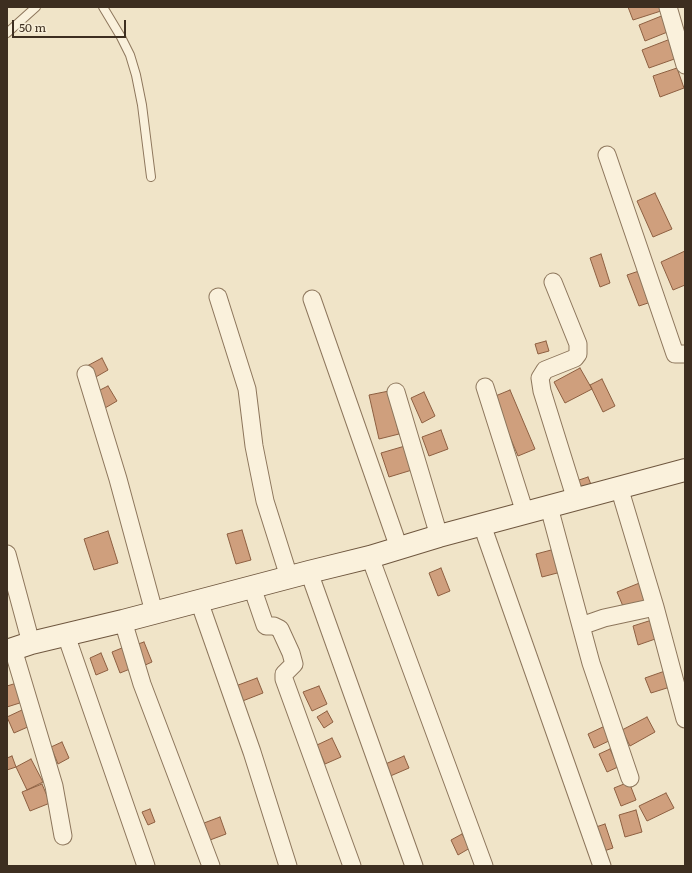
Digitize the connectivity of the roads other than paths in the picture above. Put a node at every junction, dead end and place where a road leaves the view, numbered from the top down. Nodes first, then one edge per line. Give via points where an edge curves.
1 (36, 7) edge
2 (103, 7) edge
3 (668, 7) edge
4 (7, 32) edge
5 (685, 65) edge
6 (607, 155) dead end
7 (151, 177) dead end
8 (553, 282) dead end
9 (218, 297) dead end
10 (312, 299) dead end
11 (685, 354) edge
12 (86, 374) dead end
13 (485, 388) dead end
14 (396, 392) dead end
15 (685, 470) edge
16 (619, 488) junction
17 (576, 500) junction
18 (549, 507) junction
19 (525, 513) junction
20 (482, 525) junction
21 (439, 536) junction
22 (399, 548) junction
23 (7, 554) edge
24 (370, 557) junction
25 (299, 575) junction
26 (252, 587) junction
27 (199, 601) junction
28 (655, 607) junction
29 (154, 612) junction
30 (123, 621) junction
31 (581, 626) junction
32 (66, 635) junction
33 (17, 648) edge
34 (685, 719) edge
35 (630, 778) dead end
36 (64, 836) dead end
37 (146, 866) edge
38 (211, 866) edge
39 (288, 866) edge
40 (352, 866) edge
41 (414, 866) edge
42 (484, 866) edge
43 (602, 866) edge

1 - 4 lane
2 - 7 lane via 130,55 136,75
3 - 5 street
6 - 11 street via 675,354
8 - 17 street via 578,344 578,354 575,358 544,370 540,378
9 - 25 street via 247,389 254,446 265,501
10 - 22 street
12 - 29 street
13 - 19 street
14 - 21 street
15 - 16 main road
16 - 17 main road
16 - 28 street
17 - 18 main road
18 - 19 main road
18 - 31 street
19 - 20 main road
20 - 21 main road
20 - 43 street
21 - 22 main road
22 - 24 main road
23 - 33 street
24 - 25 main road
24 - 42 street
25 - 26 main road
25 - 41 street
26 - 27 main road
26 - 40 street via 265,625 280,629 292,653 294,664 284,674 284,679
27 - 29 main road
27 - 39 street via 252,752
28 - 31 street via 604,618
28 - 34 street
29 - 30 main road
30 - 32 main road
30 - 38 street via 142,684
31 - 35 street via 591,664
32 - 33 main road
32 - 37 street
33 - 36 street via 54,786

